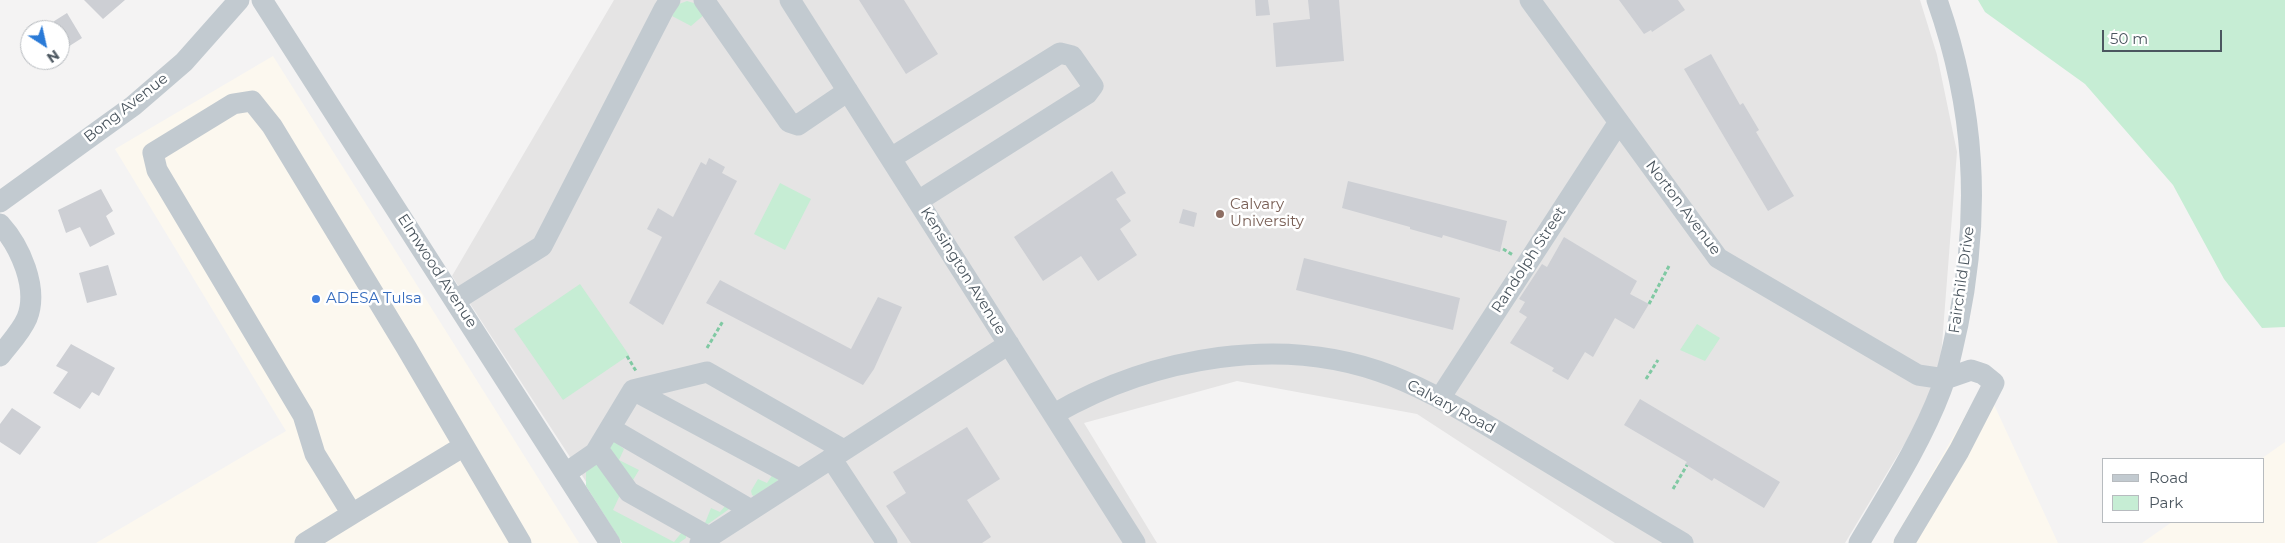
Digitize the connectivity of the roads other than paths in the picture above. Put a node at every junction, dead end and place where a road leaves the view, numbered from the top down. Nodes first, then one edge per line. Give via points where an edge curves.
1 (239, 0) edge
2 (262, 0) edge
3 (670, 0) edge
4 (704, 0) edge
5 (790, 0) edge
6 (1530, 0) edge
7 (1937, 0) edge
8 (848, 91) junction
9 (1619, 122) junction
10 (891, 158) junction
11 (918, 201) junction
12 (0, 202) edge
13 (0, 224) edge
14 (456, 300) junction
15 (1009, 344) junction
16 (0, 356) edge
17 (1944, 379) junction
18 (635, 380) junction
19 (1440, 398) junction
20 (1054, 414) junction
21 (610, 428) junction
22 (464, 446) junction
23 (598, 449) junction
24 (838, 454) junction
25 (566, 473) junction
26 (799, 479) junction
27 (751, 510) junction
28 (352, 514) junction
29 (705, 540) edge
30 (305, 543) edge
31 (521, 543) edge
32 (610, 543) edge
33 (887, 543) edge
34 (1135, 543) edge
35 (1683, 543) edge
36 (1860, 543) edge
37 (1904, 543) edge

1 - 12 street, Bong Avenue via 184,62 133,106
2 - 14 street, Elmwood Avenue
3 - 14 street via 542,246
4 - 8 street via 789,122 798,125
5 - 8 street, Kensington Avenue
6 - 9 street, Norton Avenue
7 - 17 street, Fairchild Drive via 1954,50 1965,101 1971,162 1965,280
8 - 10 street, Kensington Avenue
9 - 17 street, Norton Avenue via 1718,258 1918,375
9 - 19 street, Randolph Street
10 - 11 street, Kensington Avenue
10 - 11 street via 1060,53 1072,56 1093,86 1087,94
11 - 15 street, Kensington Avenue
13 - 16 street via 15,246 28,281 29,308 22,327
14 - 25 street, Elmwood Avenue
15 - 20 street, Kensington Avenue
15 - 24 street
17 - 36 street, Fairchild Drive via 1942,390 1910,455
17 - 37 street via 1971,370 1994,383 1959,451
18 - 21 street
18 - 24 street via 707,372
18 - 26 street
19 - 20 street, Calvary Road via 1391,376 1351,363 1250,355 1212,357 1173,366 1078,400
19 - 35 street, Calvary Road
20 - 34 street, Kensington Avenue
21 - 23 street
21 - 27 street
22 - 28 street
22 - 28 street via 272,126 252,101 233,104 154,154 157,170 303,415 315,454
22 - 31 street
23 - 25 street
23 - 29 street via 629,492
24 - 26 street
24 - 33 street
25 - 32 street, Elmwood Avenue
26 - 27 street
27 - 29 street
28 - 30 street

